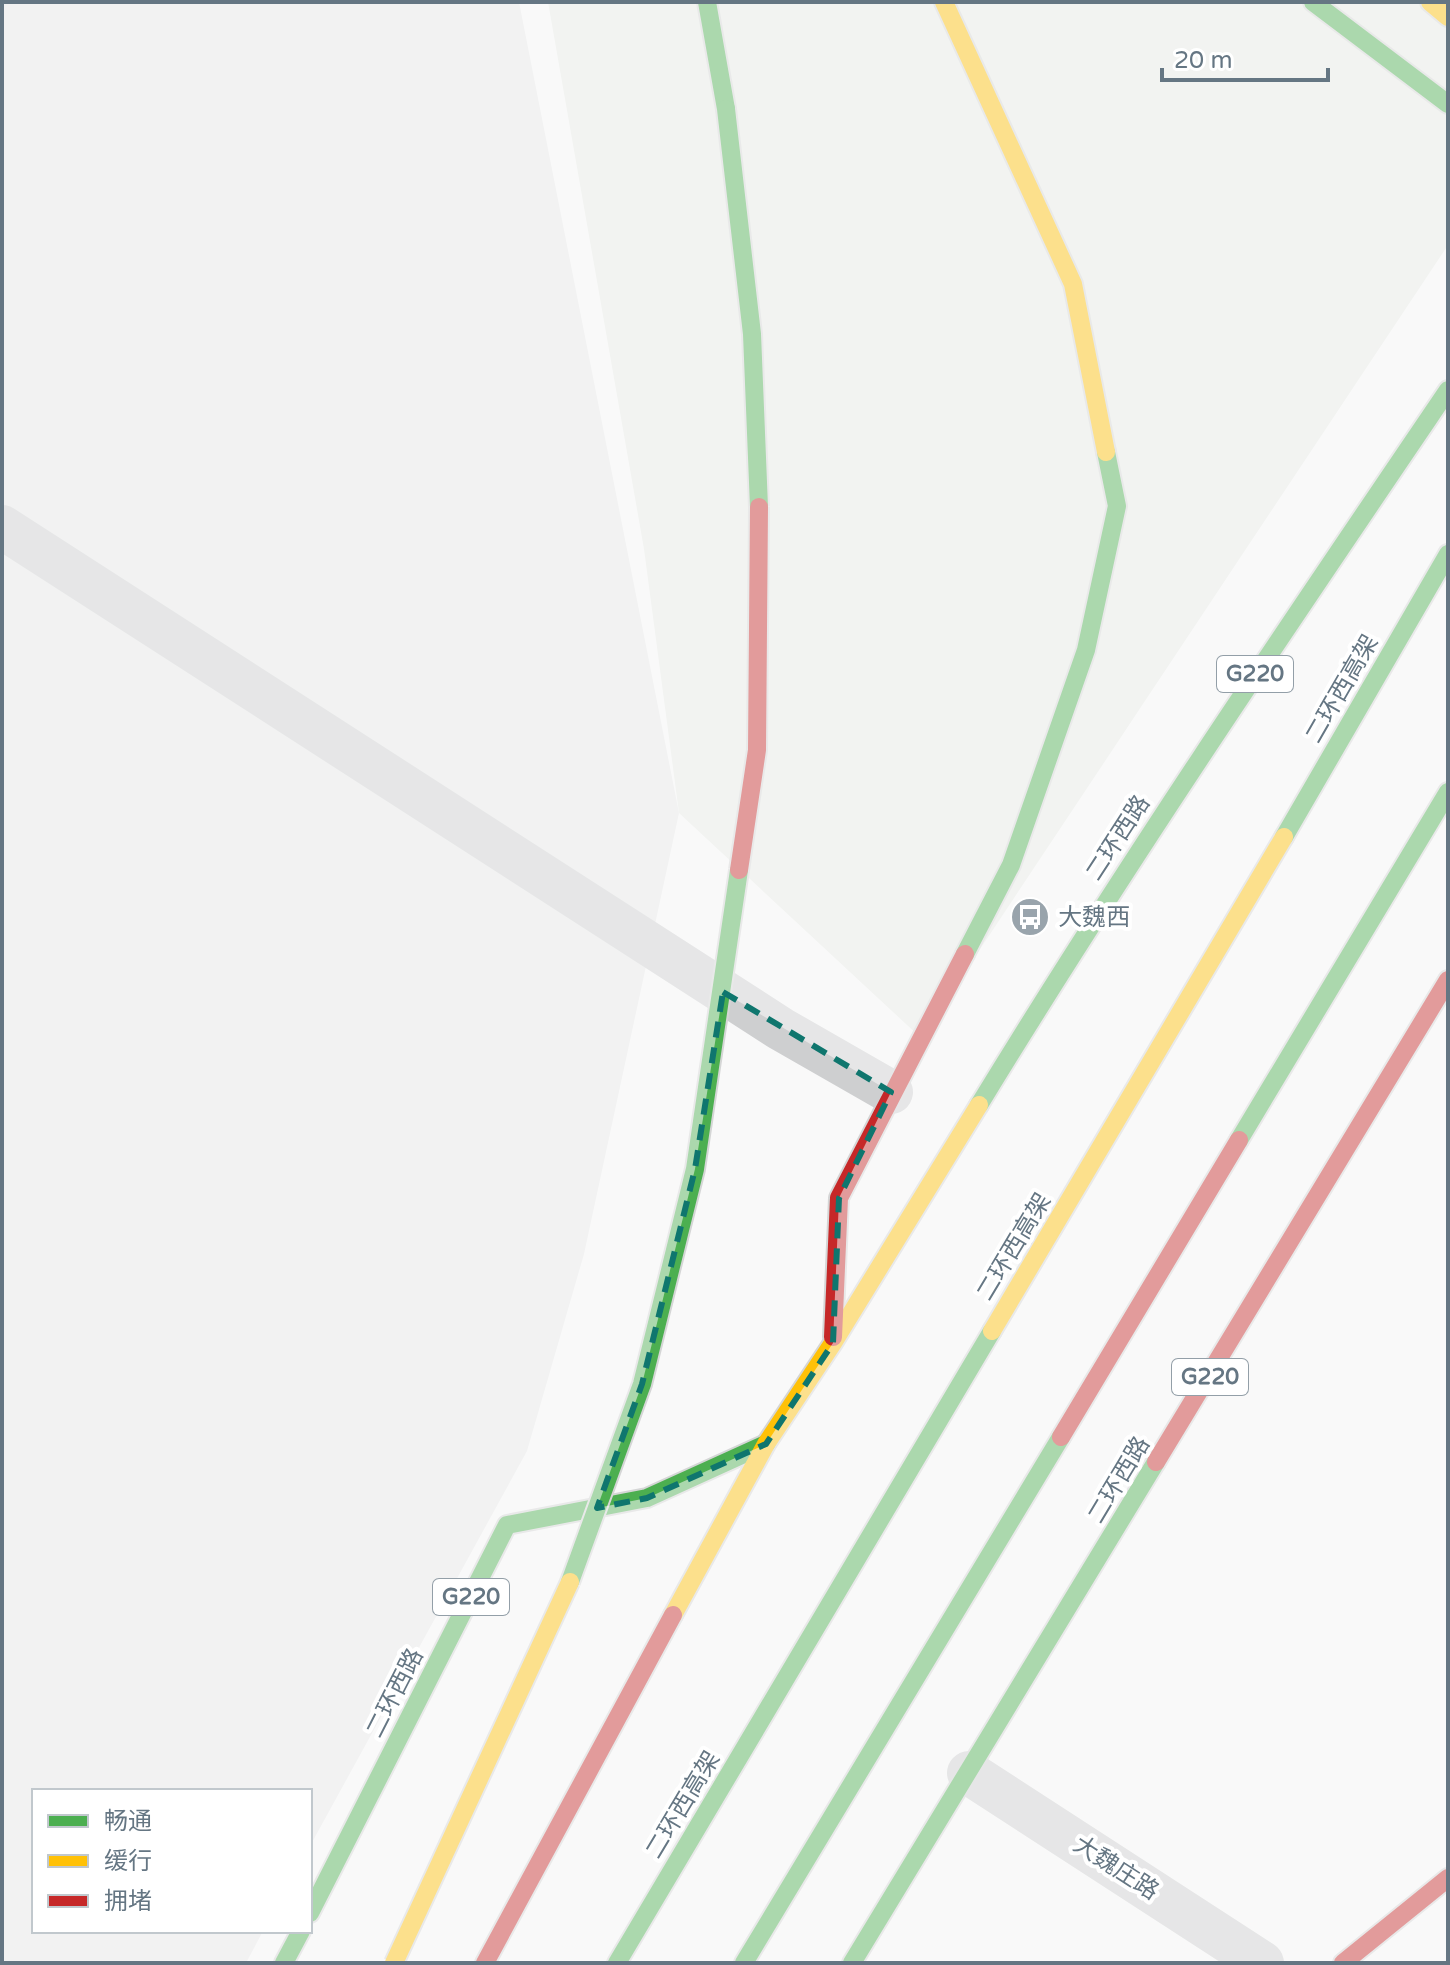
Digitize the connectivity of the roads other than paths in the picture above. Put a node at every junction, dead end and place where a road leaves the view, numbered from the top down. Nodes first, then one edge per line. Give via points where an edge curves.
1 (707, 2) edge
2 (944, 2) edge
3 (1313, 2) edge
4 (1430, 2) edge
5 (1448, 17) edge
6 (1448, 104) edge
7 (1448, 390) edge
8 (2, 527) edge
9 (1448, 554) edge
10 (1448, 792) edge
11 (1448, 980) edge
12 (891, 1092) junction
13 (833, 1343) junction
14 (766, 1444) junction
15 (969, 1773) junction
16 (1448, 1878) edge
17 (312, 1909) edge
18 (300, 1933) edge
19 (284, 1963) edge
20 (394, 1963) edge
21 (485, 1963) edge
22 (617, 1963) edge
23 (744, 1963) edge
24 (852, 1963) edge
25 (1262, 1963) edge
26 (1343, 1963) edge

1 - 20 highway, bridge via 726,109 752,334 761,569 757,750 695,1169 642,1384 559,1612
2 - 12 highway via 1073,284 1117,506 1086,650 1011,865
3 - 6 highway
4 - 5 highway
7 - 13 highway, 二环西路 / G220 via 1067,961
8 - 12 street via 781,1029
9 - 22 highway, 二环西高架
10 - 23 highway
11 - 15 highway, 二环西路 / G220
12 - 13 highway via 839,1198
13 - 14 highway, 二环西路 / G220
14 - 17 highway, 二环西路 / G220 via 647,1498 507,1525
14 - 21 highway, 二环西路 / G220
15 - 24 highway, 二环西路 / G220
15 - 25 street, 大魏庄路
16 - 26 highway
18 - 19 highway

